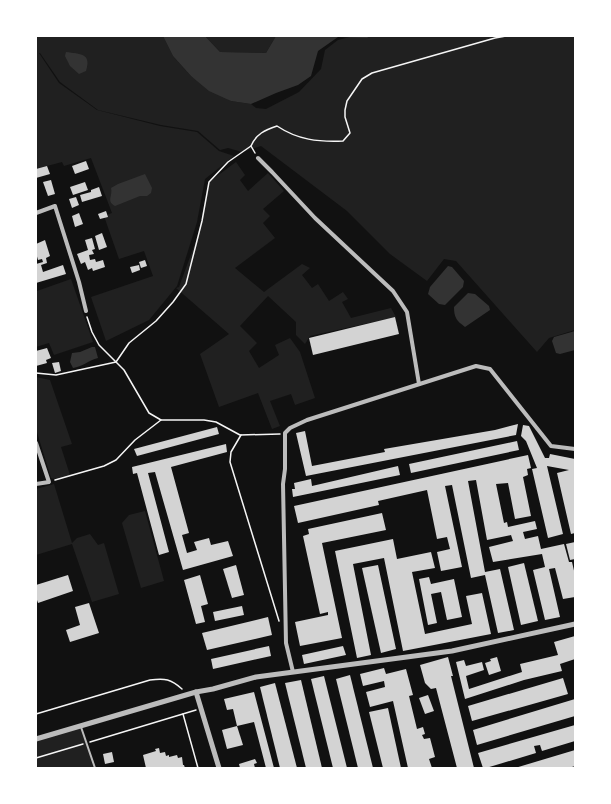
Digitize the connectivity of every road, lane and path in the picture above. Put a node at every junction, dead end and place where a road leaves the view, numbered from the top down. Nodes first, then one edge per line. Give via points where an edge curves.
1 (506, 36) edge
2 (251, 146) junction
3 (258, 158) joint
4 (36, 213) edge
5 (86, 311) joint
6 (116, 362) junction
7 (36, 373) edge
8 (419, 384) junction
9 (161, 420) junction
10 (285, 433) junction
11 (241, 436) junction
12 (36, 443) edge
13 (575, 449) edge
14 (49, 482) junction
15 (36, 484) edge
16 (280, 624) dead end
17 (575, 624) edge
18 (293, 672) junction
19 (196, 692) junction
20 (188, 695) junction
21 (201, 708) junction
22 (36, 714) edge
23 (183, 714) junction
24 (81, 726) junction
25 (36, 739) edge
26 (86, 743) junction
27 (36, 758) edge
28 (95, 768) edge
29 (198, 768) edge
30 (219, 768) edge

1 - 2 path via 372,73 362,79 346,106 345,118 350,133 343,141 308,139 289,134 277,126 264,130 254,139
2 - 3 path
2 - 6 path via 228,162 209,182 186,284 156,321 128,343
3 - 8 street via 315,218 393,291 407,312
4 - 5 street via 55,206
5 - 6 path via 99,346
6 - 7 path via 56,375
6 - 9 path via 124,370 149,412
8 - 10 street via 308,420
8 - 13 street via 476,366 490,370 551,446
9 - 11 path via 216,422
9 - 14 path via 135,440 116,460
10 - 11 path
10 - 18 street via 283,484 286,643
11 - 16 path via 231,452 230,462
12 - 14 street
14 - 15 street
17 - 18 street via 452,651
18 - 19 street via 256,677
19 - 20 street
19 - 21 street
20 - 22 path via 174,681 160,678
20 - 24 street
21 - 23 path
21 - 30 street
23 - 26 path
23 - 29 path
24 - 25 street
24 - 26 lane
26 - 27 path
26 - 28 lane

